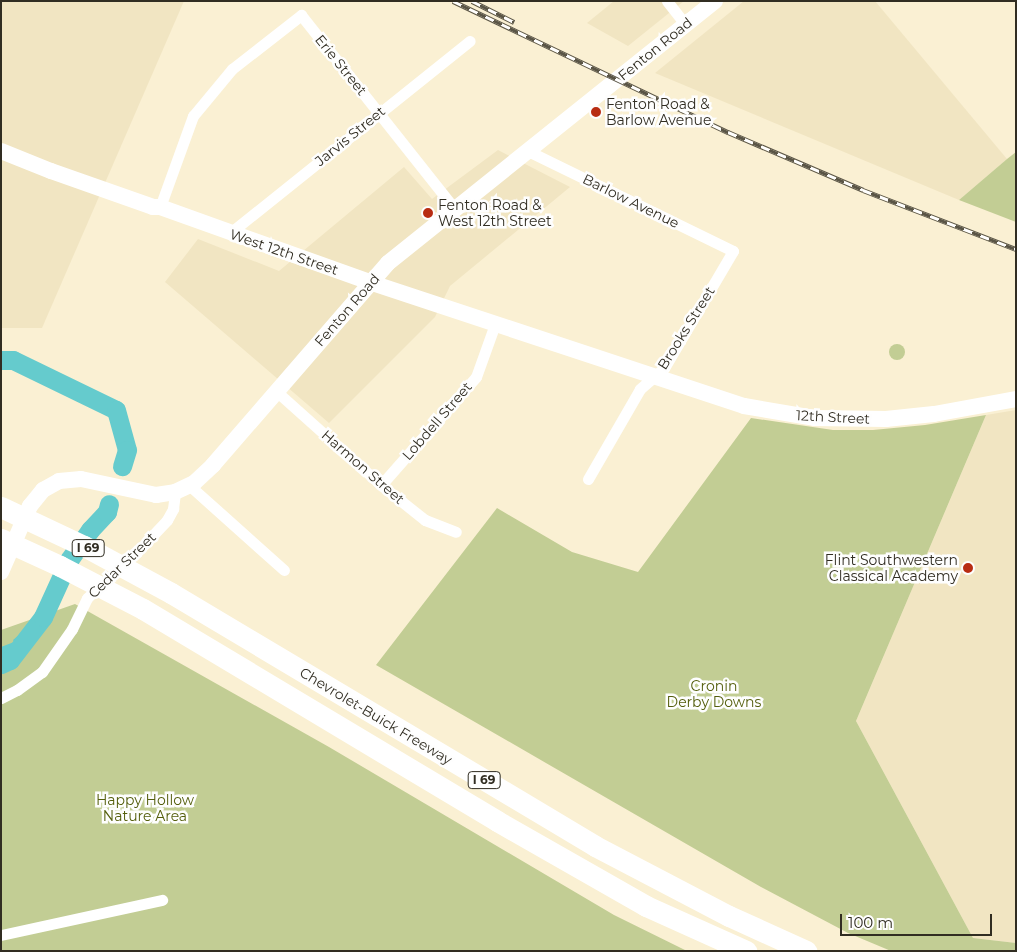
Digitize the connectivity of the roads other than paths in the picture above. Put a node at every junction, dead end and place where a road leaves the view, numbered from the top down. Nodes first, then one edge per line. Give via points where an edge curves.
1 (667, 1) edge
2 (715, 1) edge
3 (686, 25) junction
4 (470, 41) dead end
5 (380, 111) junction
6 (1, 151) edge
7 (528, 151) junction
8 (160, 207) junction
9 (455, 208) junction
10 (230, 233) junction
11 (734, 251) joint
12 (370, 282) junction
13 (495, 324) junction
14 (654, 377) junction
15 (276, 392) junction
16 (1016, 399) edge
17 (588, 479) dead end
18 (381, 485) junction
19 (190, 486) junction
20 (175, 492) junction
21 (1, 508) edge
22 (456, 532) dead end
23 (1, 538) edge
24 (284, 570) dead end
25 (1, 572) edge
26 (1, 698) edge
27 (162, 900) dead end
28 (646, 906) junction
29 (1, 935) edge
30 (722, 951) edge
31 (746, 951) edge
32 (806, 951) edge

1 - 3 street
2 - 3 street, Fenton Road
3 - 7 street, Fenton Road
4 - 5 street, Jarvis Street
5 - 8 street, Erie Street via 301,15 232,69 193,116
5 - 9 street, Erie Street
5 - 10 street, Jarvis Street
6 - 8 street, West 12th Street via 50,171
7 - 9 street, Fenton Road
7 - 11 street, Barlow Avenue
8 - 10 street, West 12th Street
9 - 12 street, Fenton Road
10 - 12 street, West 12th Street
11 - 14 street, Brooks Street via 664,368
12 - 13 street, West 12th Street
12 - 15 street, Fenton Road
13 - 14 street, West 12th Street
13 - 18 street, Lobdell Street via 476,377
14 - 16 street, 12th Street via 744,406 814,418 863,420 910,417
14 - 17 street, Brooks Street via 640,389
15 - 18 street, Harmon Street
15 - 19 street, Fenton Road via 213,465
18 - 22 street, Harmon Street via 425,520
19 - 20 street, Fenton Road
19 - 24 street
20 - 25 street, Fenton Road via 149,494 81,479 59,481 43,490 30,506
20 - 26 street, Cedar Street via 167,520 138,552 87,598 42,672
21 - 32 highway, Chevrolet-Buick Freeway / I 69 via 84,546 171,593 595,846 729,916
23 - 28 highway, Chevrolet-Buick Freeway / I 69 via 143,609 497,821
27 - 29 street
28 - 30 highway
28 - 31 highway, Chevrolet-Buick Freeway / I 69

